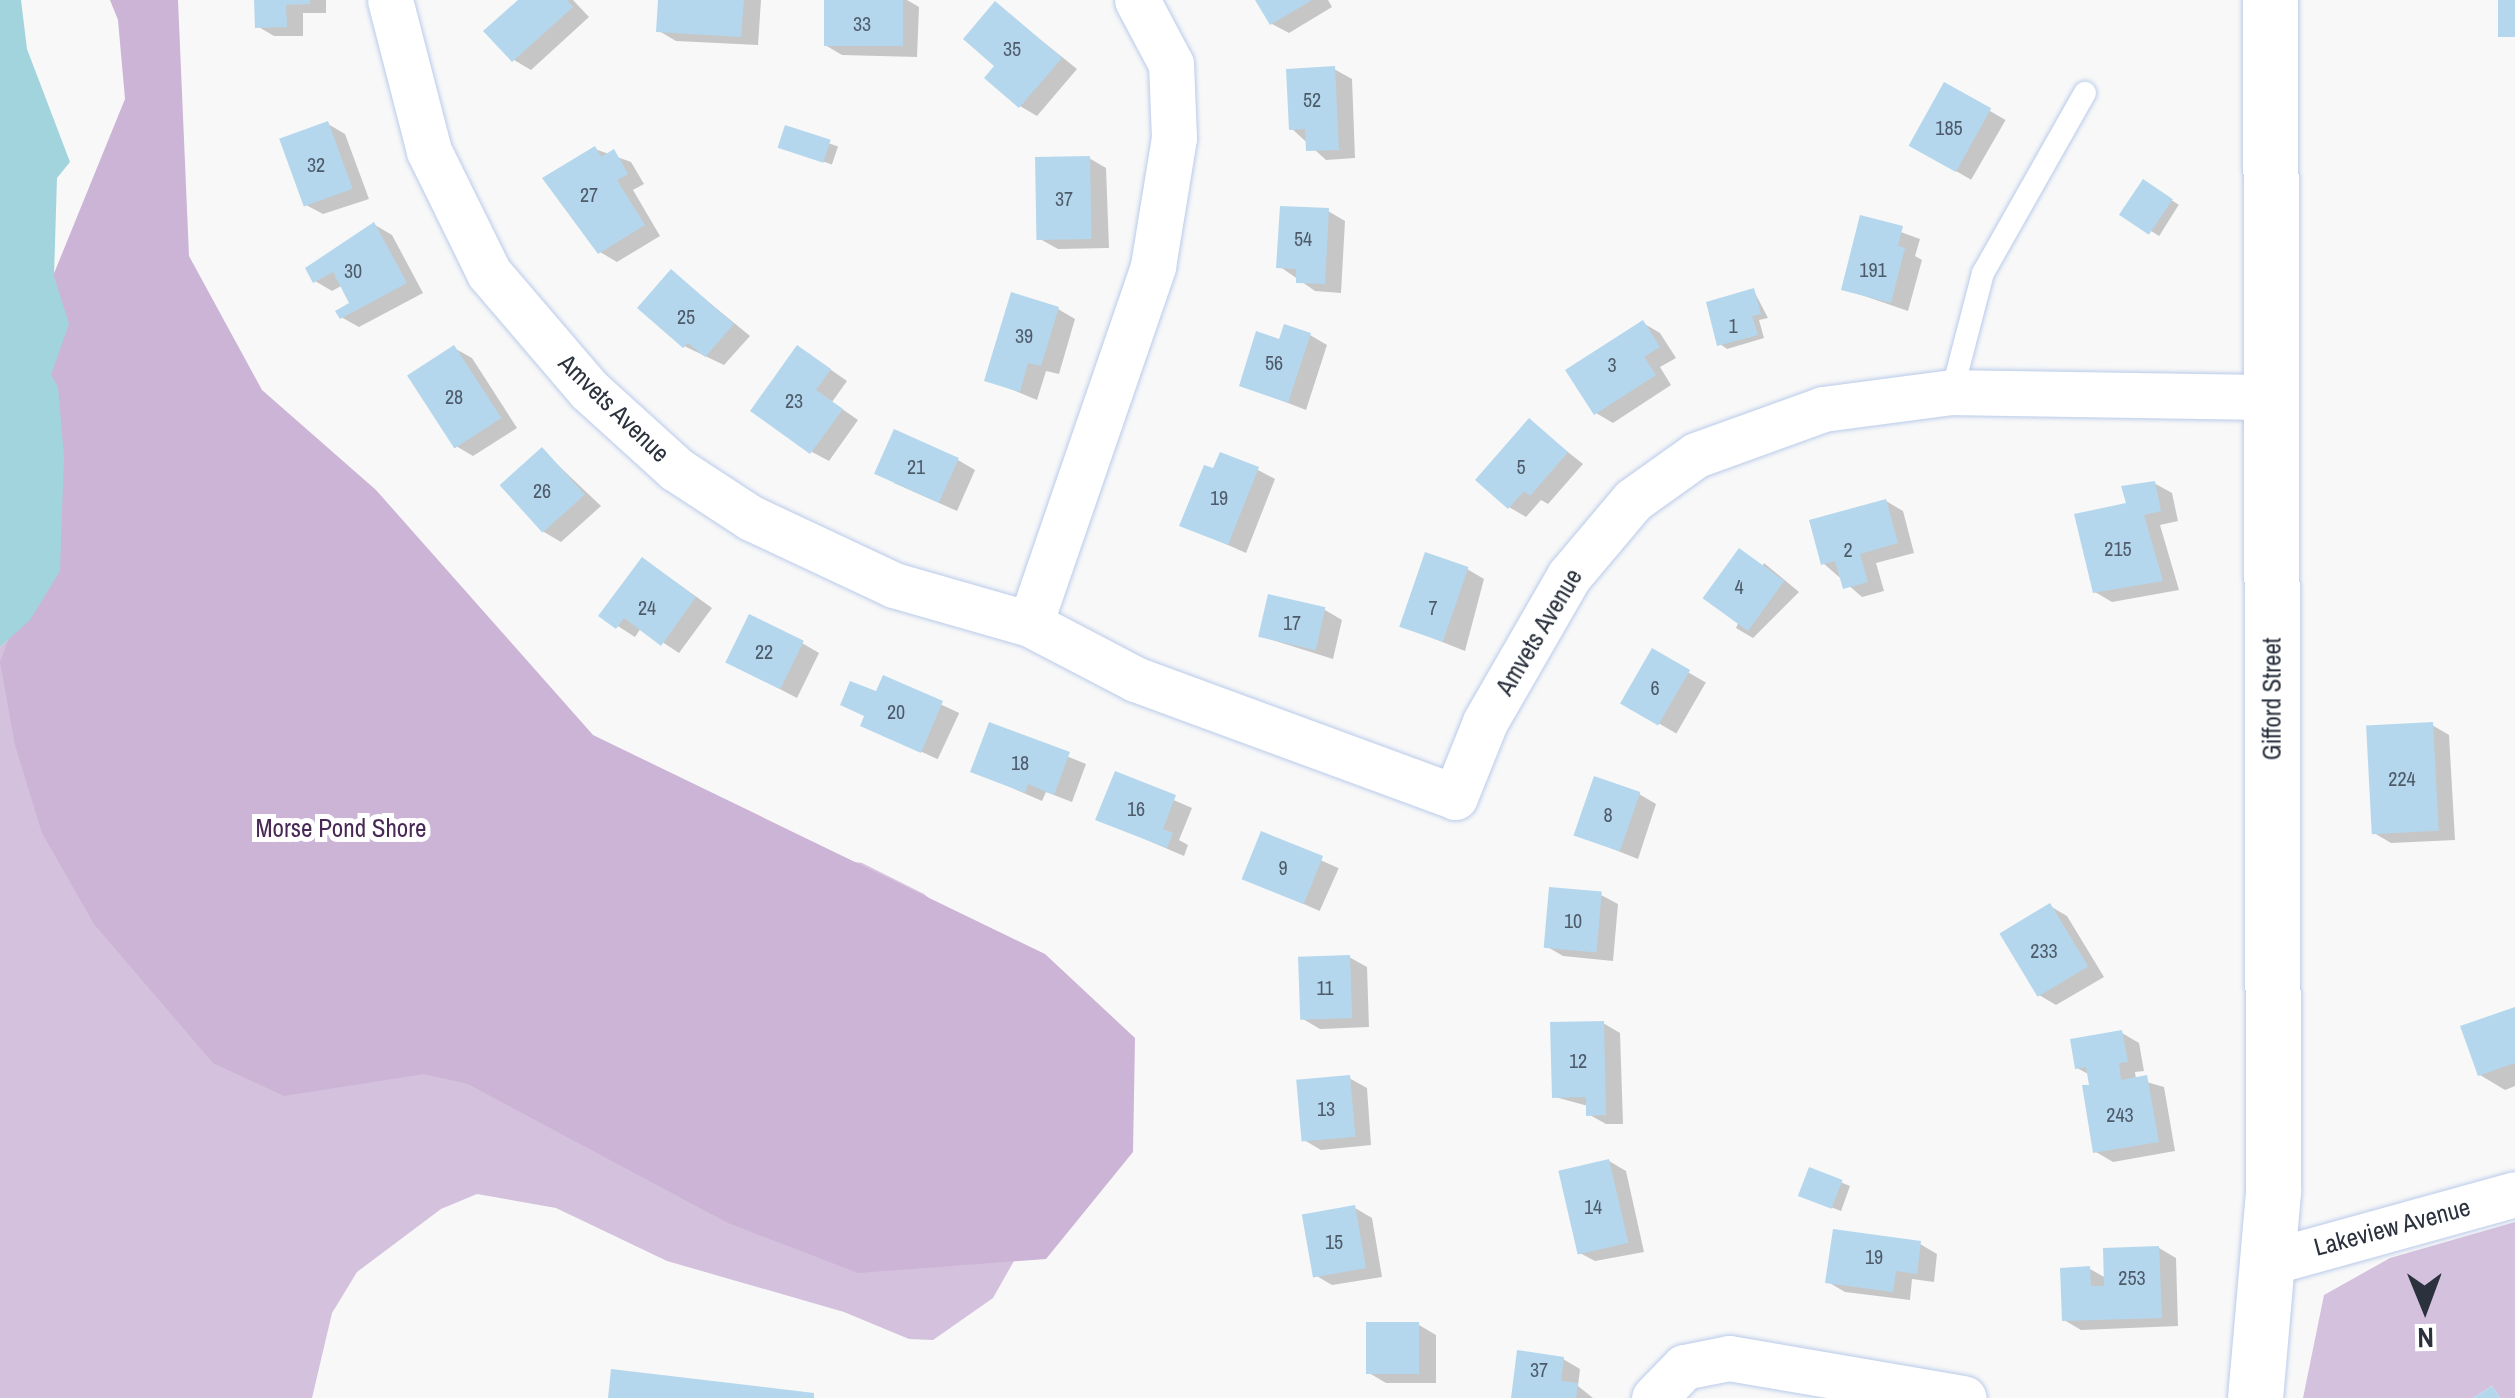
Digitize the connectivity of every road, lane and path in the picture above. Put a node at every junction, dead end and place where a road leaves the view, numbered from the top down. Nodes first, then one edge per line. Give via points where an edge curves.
1 (390, 0) edge
2 (1137, 0) edge
3 (2270, 0) edge
4 (2085, 93) dead end
5 (1952, 392) junction
6 (2272, 396) junction
7 (1030, 624) junction
8 (2515, 1194) edge
9 (2270, 1262) junction
10 (1654, 1398) edge
11 (1964, 1398) edge
12 (2255, 1398) edge

1 - 7 street, Amvets Avenue via 429,151 488,273 589,390 676,470 751,518 894,585
2 - 7 street via 1172,64 1174,138 1153,266
3 - 6 main road, Gifford Street
4 - 5 lane via 1983,273
5 - 6 street, Amvets Avenue
5 - 7 street, Amvets Avenue via 1823,409 1762,426 1696,454 1633,500 1569,576 1485,722 1455,797 1135,679
6 - 9 main road, Gifford Street
8 - 9 street, Lakeview Avenue
9 - 12 main road, Gifford Street
10 - 11 street via 1684,1367 1729,1358

